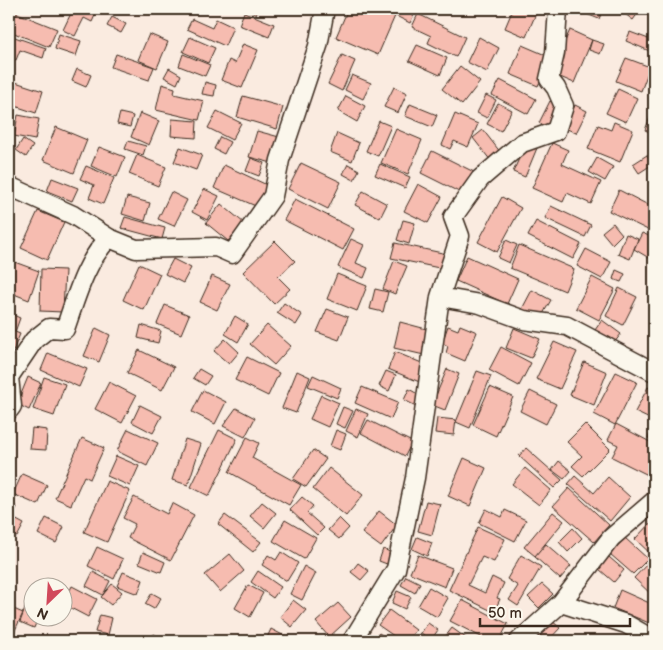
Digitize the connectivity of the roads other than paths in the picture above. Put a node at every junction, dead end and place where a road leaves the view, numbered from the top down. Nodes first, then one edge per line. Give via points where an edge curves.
1 (325, 9) edge
2 (558, 9) edge
3 (9, 186) edge
4 (109, 238) junction
5 (440, 297) junction
6 (654, 372) edge
7 (9, 410) edge
8 (654, 501) edge
9 (561, 603) junction
10 (654, 640) edge
11 (352, 641) edge
12 (519, 641) edge

1 - 4 street via 318,46 280,160 273,196 232,254 216,248 136,248
2 - 5 street via 549,79 564,106 556,131 522,143 480,179 454,217 460,236
3 - 4 street via 73,215
4 - 7 street via 99,248 82,282 65,329 49,328 34,340 9,376 12,406
5 - 6 street via 480,304 524,320 567,326
5 - 11 street via 415,478 396,569
8 - 9 street via 611,538
9 - 10 street via 626,624
9 - 12 street

